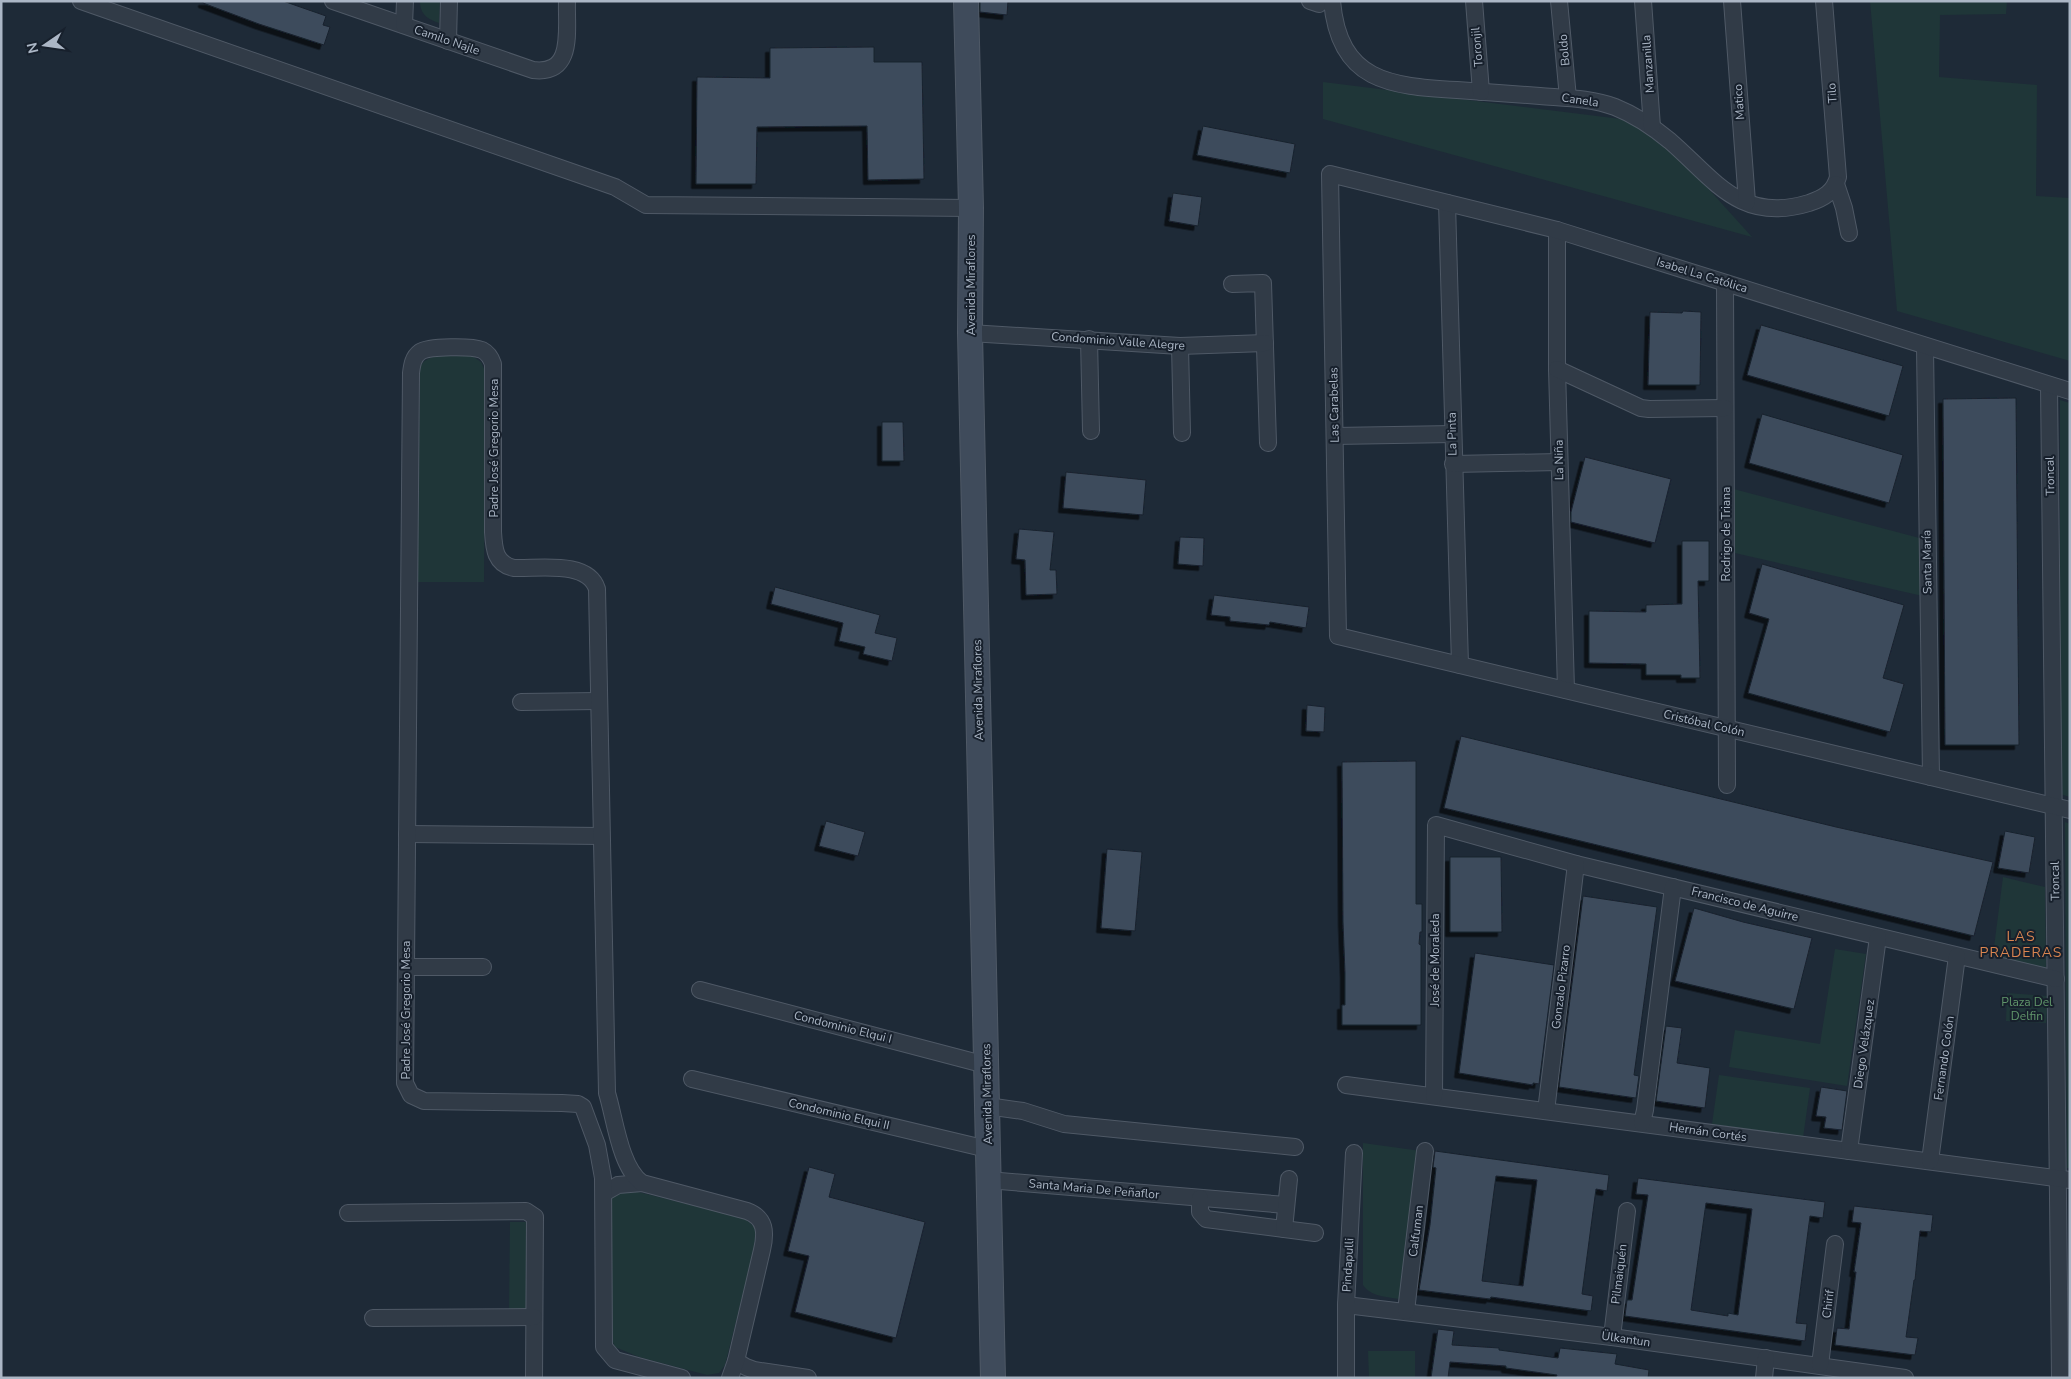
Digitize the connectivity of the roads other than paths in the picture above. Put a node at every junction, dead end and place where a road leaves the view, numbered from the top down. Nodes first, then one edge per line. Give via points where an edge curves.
1 (81, 1) edge
2 (333, 1) edge
3 (405, 1) edge
4 (449, 1) edge
5 (567, 1) edge
6 (966, 1) edge
7 (1474, 1) edge
8 (1559, 1) edge
9 (1643, 1) edge
10 (1732, 1) edge
11 (1824, 1) edge
12 (1321, 2) edge
13 (404, 25) junction
14 (448, 41) junction
15 (1481, 92) junction
16 (1568, 98) junction
17 (1652, 127) junction
18 (1330, 174) joint
19 (1836, 184) junction
20 (1746, 202) junction
21 (1447, 203) junction
22 (971, 208) junction
23 (1556, 230) junction
24 (1848, 233) dead end
25 (1725, 282) junction
26 (1232, 284) dead end
27 (970, 333) junction
28 (1089, 339) junction
29 (1265, 343) junction
30 (1180, 346) junction
31 (1925, 347) junction
32 (1558, 369) junction
33 (2049, 385) junction
34 (2070, 391) edge
35 (1725, 408) junction
36 (1091, 431) dead end
37 (1182, 433) dead end
38 (1453, 434) junction
39 (1334, 436) junction
40 (1268, 442) dead end
41 (1559, 462) junction
42 (1453, 464) junction
43 (1338, 636) joint
44 (1460, 665) junction
45 (1566, 690) junction
46 (598, 701) junction
47 (521, 702) dead end
48 (1727, 729) junction
49 (1932, 777) junction
50 (1727, 785) dead end
51 (2062, 809) edge
52 (1436, 825) joint
53 (407, 834) junction
54 (601, 836) junction
55 (1576, 864) junction
56 (1673, 887) junction
57 (1878, 937) junction
58 (1957, 956) junction
59 (406, 967) junction
60 (484, 967) dead end
61 (2056, 979) junction
62 (700, 990) dead end
63 (986, 1065) junction
64 (692, 1079) dead end
65 (1346, 1085) dead end
66 (607, 1093) junction
67 (1434, 1096) junction
68 (987, 1106) junction
69 (586, 1110) junction
70 (1546, 1111) junction
71 (1642, 1123) junction
72 (1295, 1147) dead end
73 (987, 1149) junction
74 (1849, 1150) junction
75 (1425, 1151) dead end
76 (1354, 1153) dead end
77 (1930, 1161) junction
78 (1289, 1179) dead end
79 (988, 1180) junction
80 (2063, 1180) edge
81 (642, 1183) junction
82 (604, 1193) junction
83 (1200, 1198) junction
84 (1286, 1205) junction
85 (1626, 1211) dead end
86 (348, 1213) dead end
87 (1284, 1229) junction
88 (1314, 1233) dead end
89 (1835, 1244) dead end
90 (1346, 1305) junction
91 (1406, 1311) junction
92 (534, 1317) junction
93 (374, 1318) dead end
94 (1612, 1336) junction
95 (1766, 1358) junction
96 (736, 1361) junction
97 (1820, 1365) junction
98 (534, 1378) edge
99 (682, 1378) edge
100 (730, 1378) edge
101 (808, 1378) edge
102 (993, 1378) edge
103 (1346, 1378) edge
104 (1764, 1378) edge
105 (1904, 1378) edge
106 (2060, 1378) edge

1 - 22 street via 615,188 646,205
2 - 13 street, Camilo Najle
3 - 13 street
4 - 14 street
5 - 14 street, Camilo Najle via 566,47 560,63 549,69 533,70
6 - 22 main road, Avenida Miraflores
7 - 15 street, Toronjil
8 - 16 street, Boldo
9 - 17 street, Manzanilla
10 - 20 street, Matico
11 - 19 street, Tilo via 1838,168
12 - 15 street, Canela via 1334,18 1342,43 1369,73 1402,86
13 - 14 street, Camilo Najle
15 - 16 street, Canela
16 - 17 street, Canela via 1614,107
17 - 20 street, Canela via 1716,185
18 - 21 street, Isabel La Católica
18 - 39 street, Las Carabelas
19 - 20 street, Canela via 1826,196 1806,204 1778,207
19 - 24 street
21 - 23 street, Isabel La Católica
21 - 38 street, La Pinta
22 - 27 main road, Avenida Miraflores
23 - 25 street, Isabel La Católica
23 - 32 street, La Niña
25 - 31 street, Isabel La Católica
25 - 35 street, Rodrigo de Triana
26 - 29 street via 1263,283
27 - 28 street, Condominio Valle Alegre
27 - 63 main road, Avenida Miraflores
28 - 30 street, Condominio Valle Alegre
28 - 36 street
29 - 30 street, Condominio Valle Alegre
29 - 40 street
30 - 37 street
31 - 33 street, Isabel La Católica
31 - 49 street, Santa María
32 - 35 street via 1641,408
32 - 41 street, La Niña
33 - 34 street, Isabel La Católica
33 - 51 street, Troncal
35 - 48 street, Rodrigo de Triana
38 - 39 street
38 - 42 street, La Pinta
39 - 43 street, Las Carabelas
41 - 42 street
41 - 45 street, La Niña
42 - 44 street, La Pinta
43 - 44 street, Cristóbal Colón
44 - 45 street, Cristóbal Colón
45 - 48 street, Cristóbal Colón
46 - 47 street
46 - 53 street, Padre José Gregorio Mesa via 598,606 594,581 576,570 511,568 499,560 494,548 492,360 487,353 476,348 422,351 414,361 411,373
46 - 54 street, Padre José Gregorio Mesa
48 - 49 street, Cristóbal Colón
48 - 50 street, Rodrigo de Triana
49 - 51 street, Cristóbal Colón
51 - 61 street, Troncal
52 - 55 street, Francisco de Aguirre
52 - 67 street, José de Moraleda
53 - 54 street
53 - 59 street, Padre José Gregorio Mesa
54 - 66 street, Padre José Gregorio Mesa
55 - 56 street, Francisco de Aguirre
55 - 70 street, Gonzalo Pizarro
56 - 57 street, Francisco de Aguirre
56 - 71 street
57 - 58 street, Francisco de Aguirre
57 - 74 street, Diego Velázquez
58 - 61 street, Francisco de Aguirre
58 - 77 street, Fernando Colón
59 - 60 street
59 - 69 street, Padre José Gregorio Mesa via 404,1076 411,1095 429,1102 578,1104
61 - 80 street, Troncal
62 - 63 street, Condominio Elqui I
63 - 68 main road, Avenida Miraflores
64 - 73 street, Condominio Elqui II
65 - 67 street, Hernán Cortés
66 - 69 street
66 - 81 street, Padre José Gregorio Mesa via 629,1168
67 - 70 street, Hernán Cortés
68 - 72 street via 1023,1110 1064,1124
68 - 73 main road, Avenida Miraflores
69 - 82 street via 597,1145
70 - 71 street, Hernán Cortés
71 - 74 street, Hernán Cortés
73 - 79 main road, Avenida Miraflores
74 - 77 street, Hernán Cortés
75 - 91 street, Calfuman
76 - 90 street, Pindapulli
77 - 80 street, Hernán Cortés
78 - 84 street
79 - 83 street, Santa Maria De Peñaflor
79 - 102 main road, Avenida Miraflores
80 - 106 street, Troncal
81 - 82 street via 618,1185
81 - 96 street via 747,1211 758,1216 763,1224 764,1245
82 - 99 street via 604,1347 615,1360
83 - 84 street, Santa Maria De Peñaflor
83 - 87 street via 1200,1212 1206,1219
84 - 87 street
85 - 94 street, Pilmaiquén
86 - 92 street via 526,1212 534,1217
87 - 88 street
89 - 97 street, Chirif
90 - 91 street, Ülkantun
90 - 103 street, Pindapulli
91 - 94 street, Ülkantun
92 - 93 street
92 - 98 street
94 - 95 street, Ülkantun
95 - 97 street, Ülkantun
95 - 104 street
96 - 100 street
96 - 101 street via 754,1370
97 - 105 street, Ülkantun

